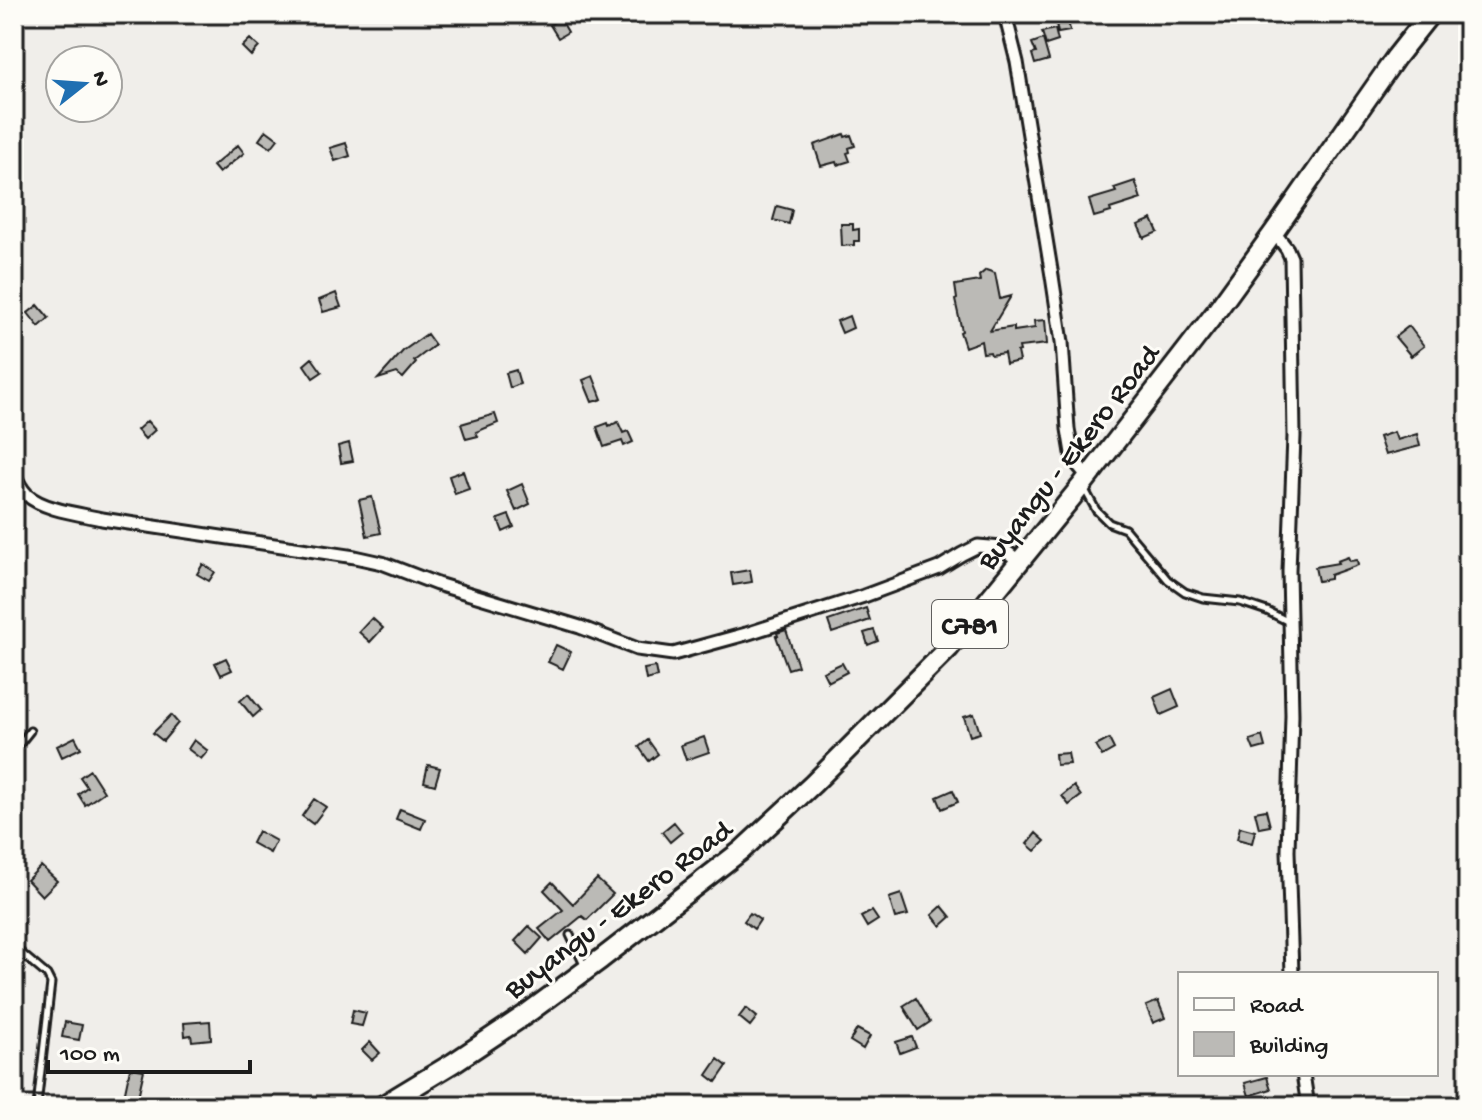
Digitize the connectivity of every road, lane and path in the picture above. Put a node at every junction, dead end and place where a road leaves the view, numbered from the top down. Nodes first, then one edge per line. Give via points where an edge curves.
1 (1005, 14) edge
2 (1430, 14) edge
3 (1274, 232) junction
4 (14, 473) edge
5 (1085, 481) junction
6 (1020, 562) junction
7 (1290, 622) junction
8 (30, 731) dead end
9 (14, 751) edge
10 (570, 935) dead end
11 (14, 947) edge
12 (587, 969) junction
13 (1292, 972) edge
14 (1303, 1076) edge
15 (37, 1106) edge
16 (382, 1106) edge
17 (1308, 1106) edge

1 - 5 street via 1054,289 1072,453
2 - 3 main road, Buyangu - Ekero Road / C781
3 - 5 main road, Buyangu - Ekero Road / C781
3 - 7 street via 1291,258
4 - 6 street via 37,502 63,511 382,563 637,649 673,654 864,596 939,568 978,546 1002,548
5 - 6 main road, Buyangu - Ekero Road / C781
5 - 7 lane via 1096,510 1125,529 1168,580 1185,592 1240,602
6 - 12 main road, Buyangu - Ekero Road / C781 via 949,648 813,784 742,850
7 - 13 street
8 - 9 lane
10 - 12 lane
11 - 15 lane via 51,983
12 - 16 main road, Buyangu - Ekero Road / C781 via 478,1047
14 - 17 street

